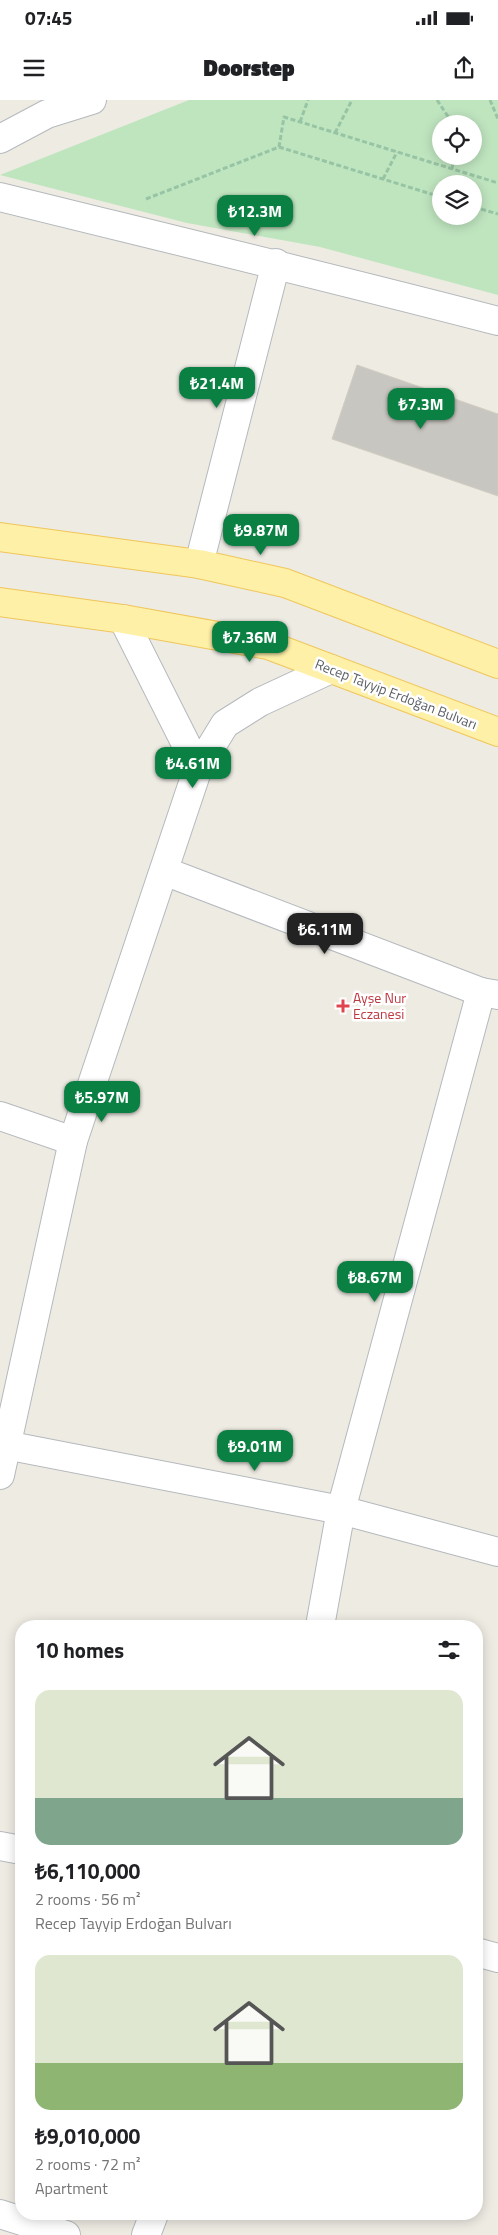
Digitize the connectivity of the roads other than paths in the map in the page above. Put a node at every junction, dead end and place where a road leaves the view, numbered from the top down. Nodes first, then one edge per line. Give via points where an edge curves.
1 (92, 100) edge
2 (0, 139) edge
3 (0, 197) edge
4 (276, 263) junction
5 (498, 321) edge
6 (0, 537) edge
7 (199, 564) junction
8 (0, 602) edge
9 (123, 619) junction
10 (498, 664) edge
11 (331, 669) junction
12 (498, 732) edge
13 (198, 768) junction
14 (164, 871) junction
15 (489, 993) edge
16 (0, 1116) edge
17 (73, 1141) junction
18 (4, 1445) edge
19 (0, 1475) edge
20 (341, 1510) junction
21 (498, 1552) edge
22 (321, 1620) edge
23 (0, 1846) edge
24 (15, 1849) edge
25 (483, 1954) edge
26 (498, 1958) edge
27 (0, 2214) edge
28 (15, 2219) edge
29 (19, 2220) edge
30 (152, 2220) edge
31 (66, 2235) edge
32 (146, 2235) edge

1 - 2 street via 47,114
3 - 4 street
4 - 5 street
4 - 7 street
6 - 7 main road
7 - 10 main road via 285,582
8 - 9 main road, Recep Tayyip Erdoğan Bulvarı
9 - 11 main road, Recep Tayyip Erdoğan Bulvarı via 268,645
9 - 13 street
11 - 12 main road, Recep Tayyip Erdoğan Bulvarı
11 - 13 street via 260,702 225,724
13 - 14 street
14 - 15 street
14 - 17 street
15 - 20 street
16 - 17 street
17 - 18 street
18 - 19 street
18 - 20 street
20 - 21 street
20 - 22 street
23 - 24 street
25 - 26 street
27 - 28 street
29 - 31 street
30 - 32 street

